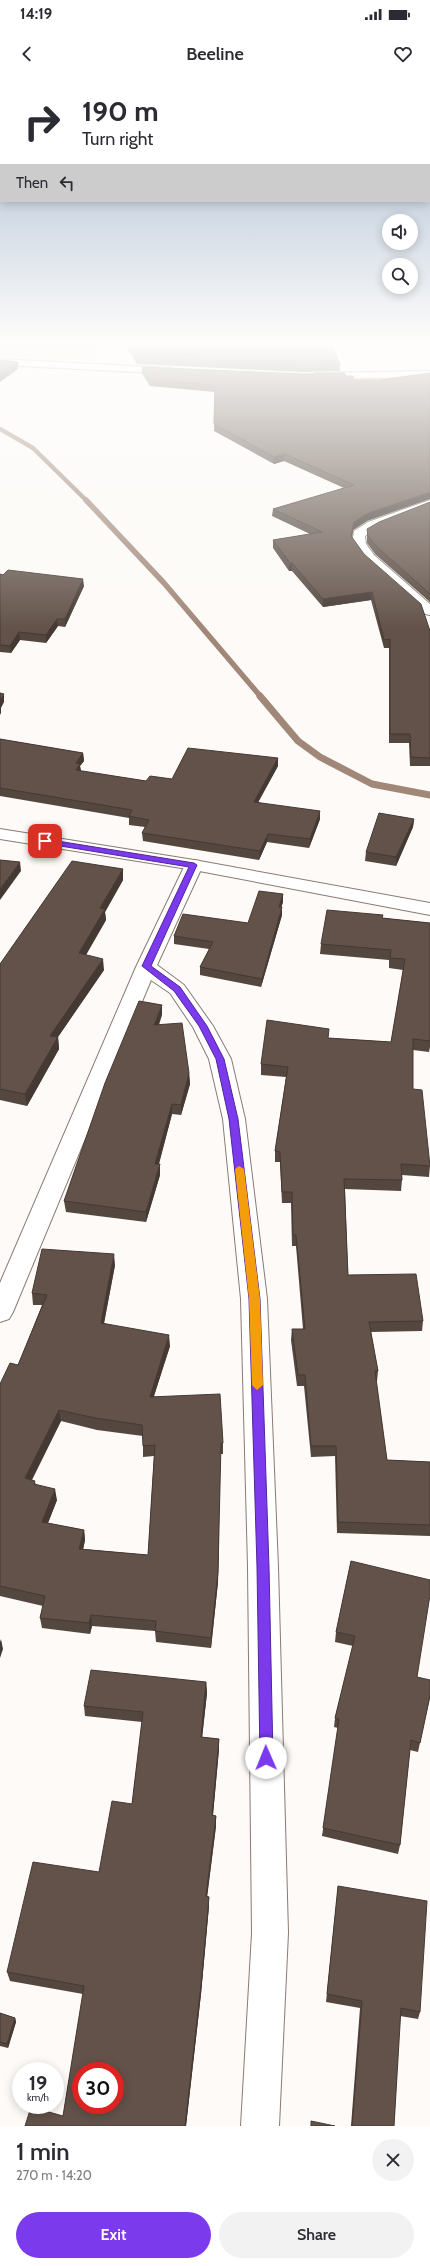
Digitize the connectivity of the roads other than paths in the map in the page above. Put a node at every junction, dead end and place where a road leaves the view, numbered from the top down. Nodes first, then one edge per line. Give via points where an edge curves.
1 (430, 504) edge
2 (430, 611) edge
3 (0, 834) edge
4 (194, 865) junction
5 (430, 909) edge
6 (146, 966) junction
7 (0, 1312) edge
8 (260, 2126) edge

1 - 2 street via 373,524 359,534 359,544 370,558
3 - 4 street
4 - 5 street
4 - 6 street
6 - 7 street
6 - 8 street via 177,989 203,1026 220,1059 234,1119 254,1299 263,1567 270,1933

